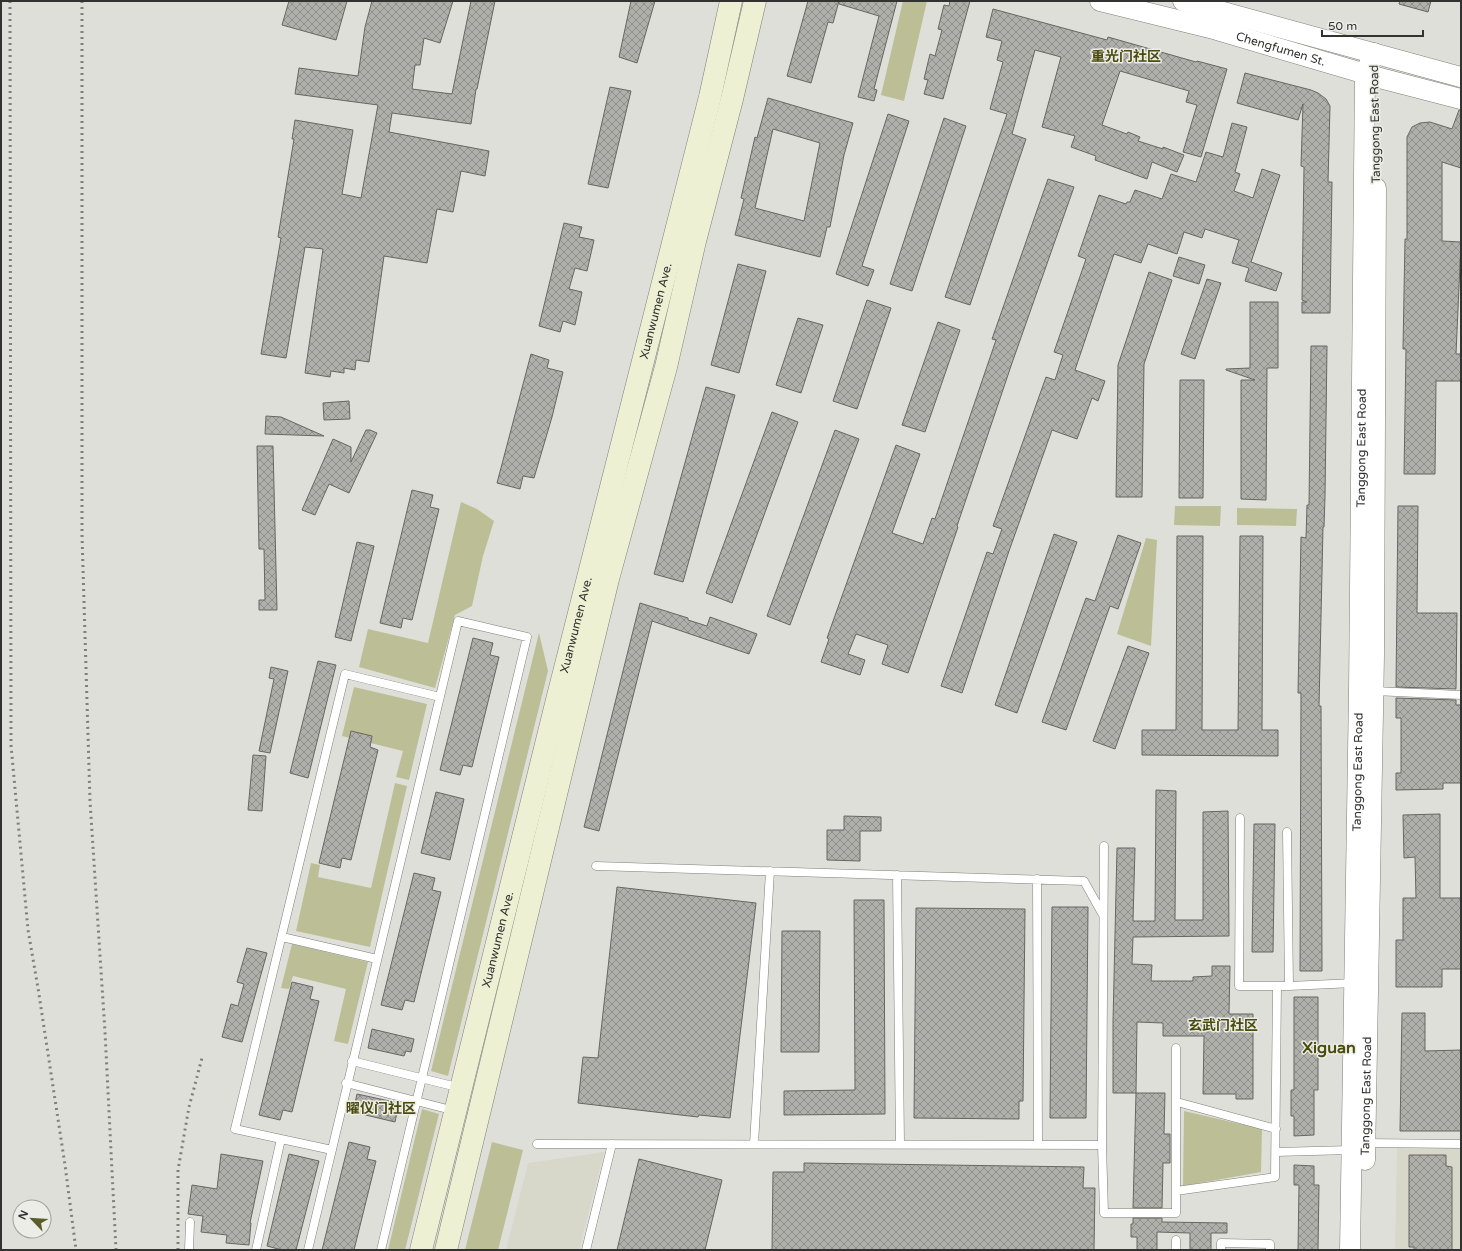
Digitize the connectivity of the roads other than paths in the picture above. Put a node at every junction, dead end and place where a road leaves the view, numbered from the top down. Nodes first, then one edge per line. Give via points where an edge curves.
1 (731, 1) edge
2 (755, 1) edge
3 (1100, 1) edge
4 (1183, 1) edge
5 (1213, 5) edge
6 (1374, 53) junction
7 (1370, 75) junction
8 (1461, 77) edge
9 (1461, 99) edge
10 (1373, 691) junction
11 (1461, 695) edge
12 (440, 698) junction
13 (1240, 818) dead end
14 (1287, 832) dead end
15 (1104, 846) dead end
16 (596, 866) dead end
17 (770, 871) junction
18 (897, 875) junction
19 (1037, 879) junction
20 (1103, 915) junction
21 (282, 937) junction
22 (377, 959) junction
23 (1354, 983) junction
24 (1277, 986) junction
25 (1289, 986) junction
26 (1176, 1048) dead end
27 (352, 1061) junction
28 (422, 1078) junction
29 (347, 1084) junction
30 (472, 1091) junction
31 (416, 1101) junction
32 (1177, 1102) junction
33 (466, 1115) junction
34 (1276, 1129) junction
35 (281, 1139) junction
36 (537, 1144) dead end
37 (612, 1144) junction
38 (754, 1144) junction
39 (900, 1144) junction
40 (1461, 1144) edge
41 (1038, 1145) junction
42 (1102, 1145) junction
43 (1356, 1145) junction
44 (332, 1150) junction
45 (1276, 1152) junction
46 (1176, 1191) junction
47 (190, 1222) dead end
48 (1176, 1240) dead end
49 (190, 1250) edge
50 (256, 1250) edge
51 (308, 1250) edge
52 (381, 1250) edge
53 (421, 1250) edge
54 (446, 1250) edge
55 (586, 1250) edge
56 (1176, 1250) edge
57 (1221, 1250) edge
58 (1270, 1250) edge
59 (1350, 1250) edge
60 (1364, 1250) edge

1 - 30 main road, Xuanwumen Ave. via 710,97 560,686
2 - 30 main road, Xuanwumen Ave. via 666,367
3 - 7 street, Chengfumen St. via 1210,28
4 - 5 street, Chengfumen St.
5 - 6 street, Chengfumen St.
6 - 7 street, Tanggong East Road
6 - 8 street, Chengfumen St.
7 - 9 street, Chengfumen St.
7 - 10 street, Tanggong East Road via 1376,237
7 - 23 street, Tanggong East Road
10 - 11 lane
10 - 43 street, Tanggong East Road
12 - 21 lane via 346,674
12 - 22 lane
12 - 28 lane via 458,621 527,637
13 - 24 lane via 1240,986
14 - 25 lane
15 - 20 lane
16 - 17 lane
17 - 18 lane
17 - 38 lane
18 - 19 lane
18 - 39 lane
19 - 20 lane via 1084,881
19 - 41 lane
20 - 42 lane
21 - 22 lane
21 - 35 lane via 235,1129
22 - 27 lane
23 - 25 lane
23 - 43 street, Tanggong East Road
24 - 25 lane
24 - 34 lane
26 - 32 lane
27 - 28 lane
27 - 29 lane
28 - 30 lane
28 - 31 lane
29 - 31 lane
29 - 44 lane
30 - 33 main road, Xuanwumen Ave.
31 - 33 lane
31 - 52 lane
32 - 34 lane
32 - 46 lane
33 - 53 main road, Xuanwumen Ave.
33 - 54 main road, Xuanwumen Ave.
34 - 45 lane
35 - 44 lane
35 - 50 lane
36 - 37 lane
37 - 38 lane
37 - 55 lane
38 - 39 lane
39 - 41 lane
40 - 43 lane
41 - 42 lane
42 - 46 lane via 1104,1213 1176,1213
43 - 45 lane
43 - 59 street, Tanggong East Road
43 - 60 street, Tanggong East Road
44 - 51 lane
45 - 46 lane via 1275,1177
47 - 49 lane
48 - 56 lane
57 - 58 lane via 1221,1243 1270,1244

